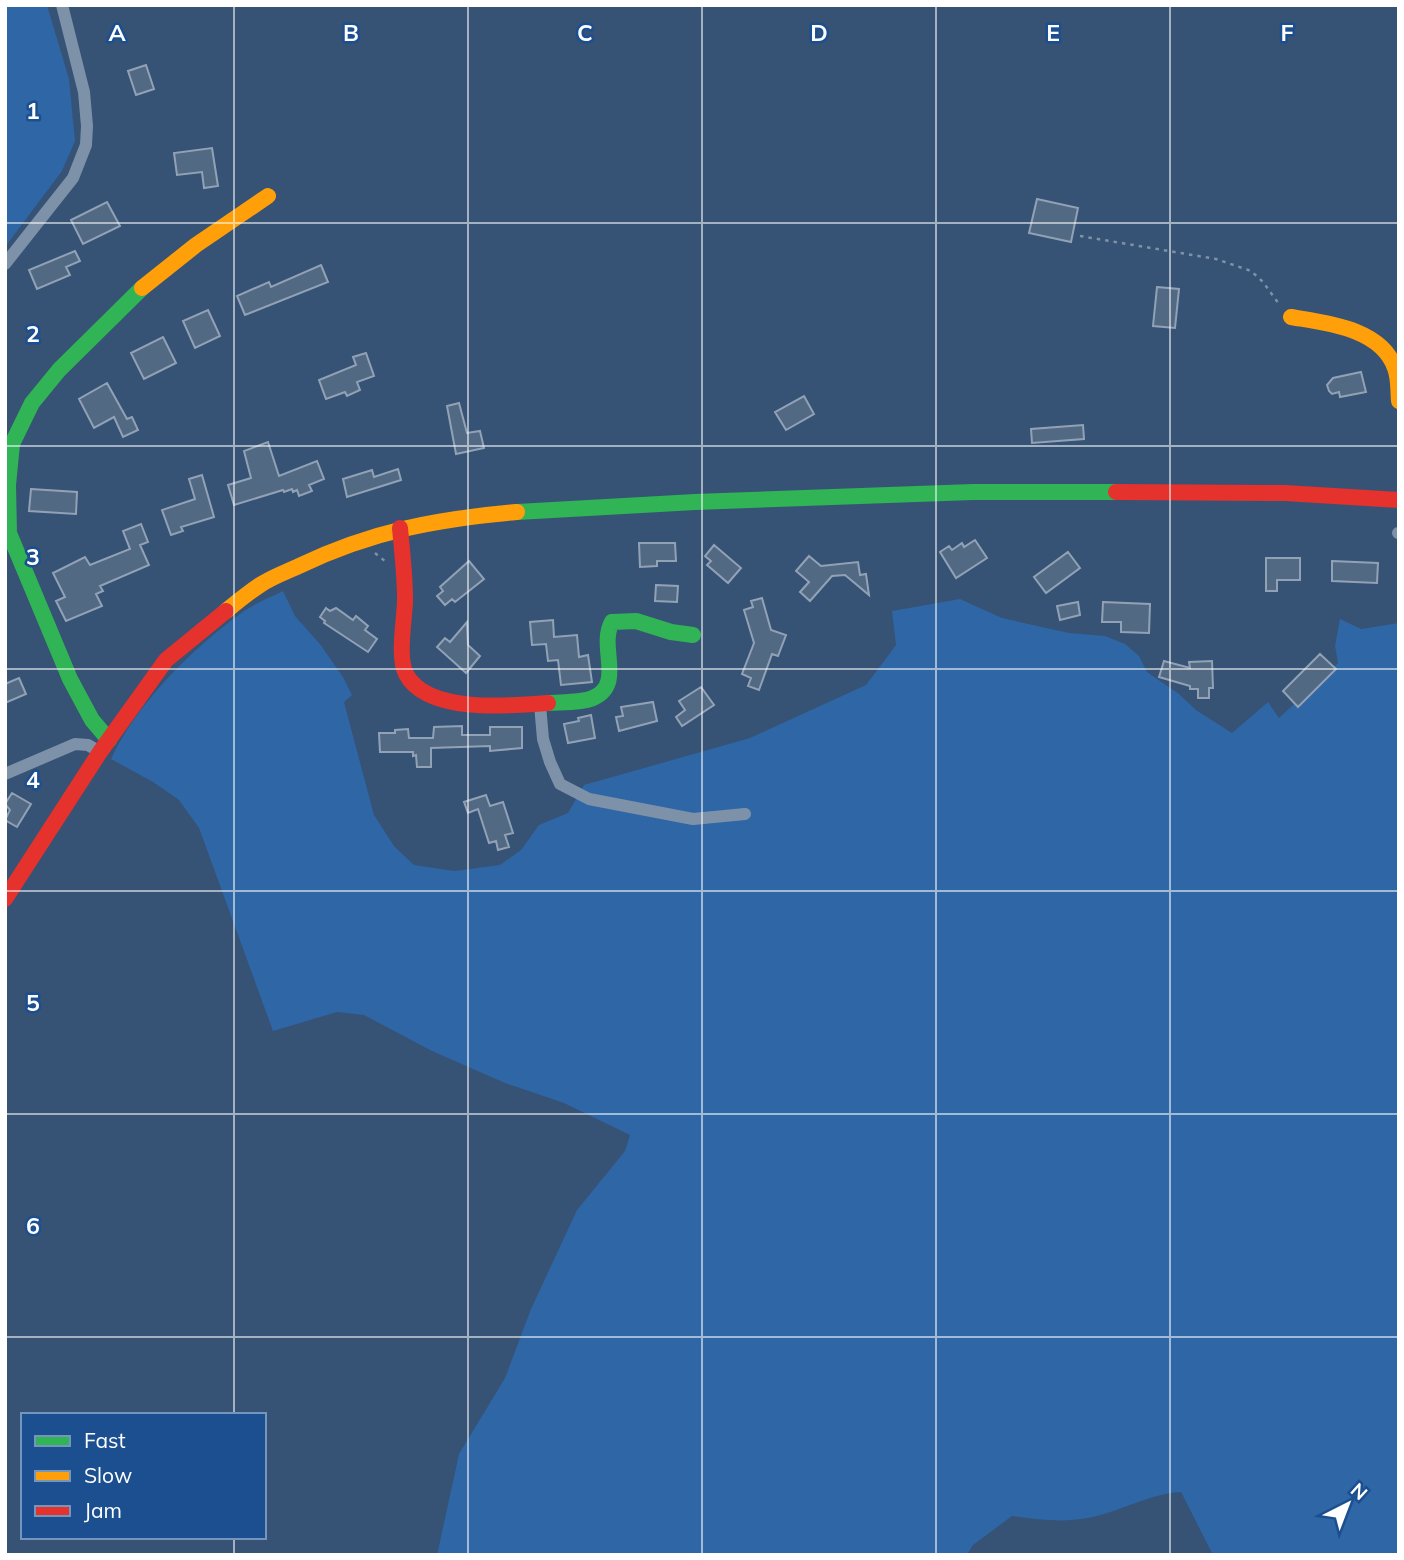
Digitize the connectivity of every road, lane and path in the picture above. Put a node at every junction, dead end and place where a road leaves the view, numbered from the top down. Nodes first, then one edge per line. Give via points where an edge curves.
1 (62, 5) edge
2 (268, 196) dead end
3 (1080, 236) dead end
4 (5, 264) edge
5 (1291, 317) joint
6 (1399, 401) edge
7 (1399, 500) edge
8 (400, 528) junction
9 (693, 635) dead end
10 (540, 705) junction
11 (104, 746) junction
12 (5, 774) edge
13 (744, 814) dead end
14 (5, 899) edge

1 - 4 street via 83,92 86,145 73,178
2 - 11 main road via 195,245 139,291 52,378 32,403 12,444 9,533 70,679
3 - 5 path via 1216,259 1251,271
5 - 6 main road via 1337,325 1371,340 1394,364
7 - 8 main road via 1285,493 960,493 556,508
8 - 10 main road via 405,612 402,658 413,685 464,702
8 - 11 main road via 346,545 262,584 166,660
9 - 10 main road via 636,621 612,622 606,635 612,674 603,692 593,698
10 - 13 street via 543,739 560,785 589,799 693,819
11 - 12 street via 75,744
11 - 14 main road

